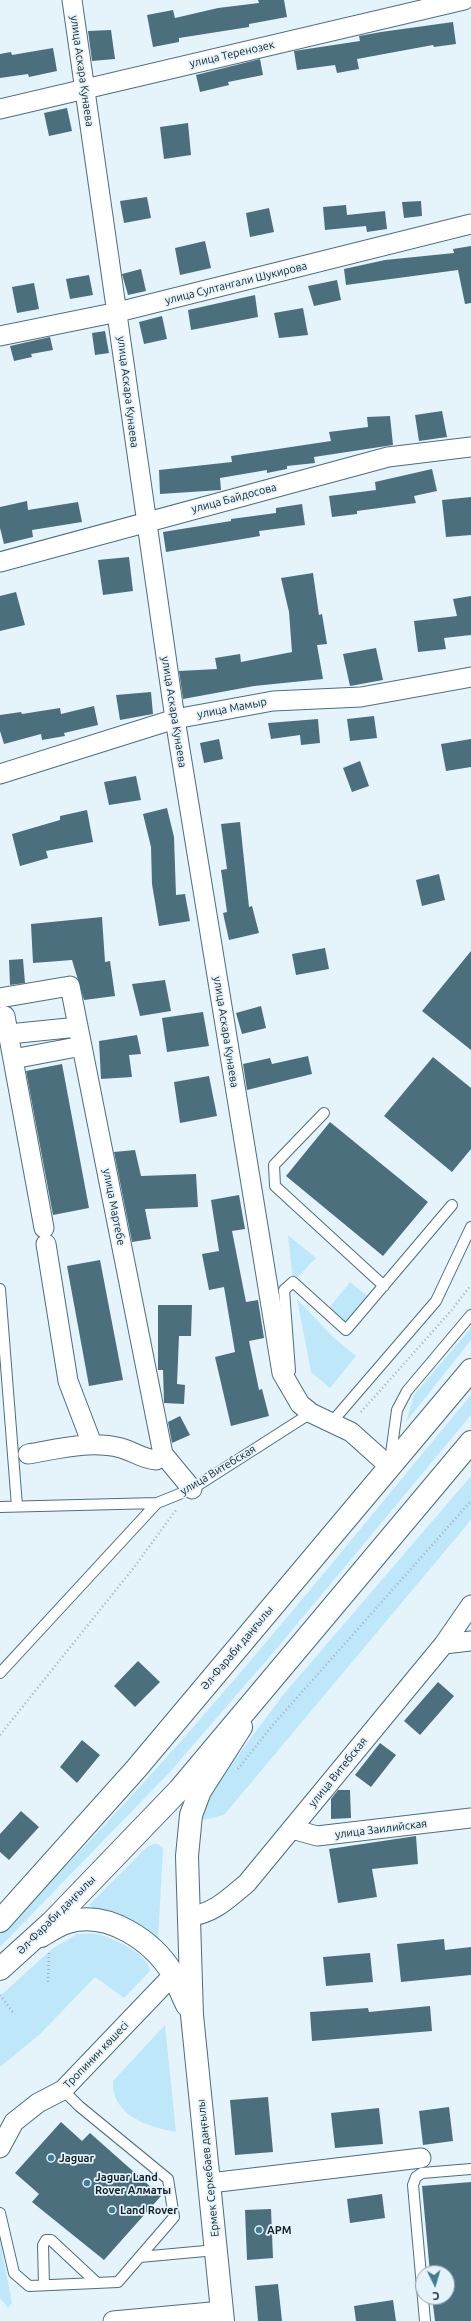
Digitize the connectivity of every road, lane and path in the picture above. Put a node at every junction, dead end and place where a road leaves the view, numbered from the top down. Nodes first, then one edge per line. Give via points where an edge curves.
1 (72, 0) edge
2 (464, 0) edge
3 (84, 89) junction
4 (0, 109) edge
5 (471, 224) edge
6 (118, 312) junction
7 (0, 336) edge
8 (471, 447) edge
9 (146, 522) junction
10 (0, 562) edge
11 (471, 677) edge
12 (175, 719) junction
13 (0, 774) edge
14 (0, 998) edge
15 (78, 1027) junction
16 (82, 1046) junction
17 (13, 1059) junction
18 (324, 1113) dead end
19 (452, 1206) dead end
20 (471, 1227) edge
21 (471, 1285) edge
22 (384, 1286) junction
23 (0, 1290) edge
24 (471, 1315) edge
25 (471, 1370) edge
26 (291, 1389) junction
27 (361, 1412) dead end
28 (311, 1414) junction
29 (331, 1423) junction
30 (471, 1442) edge
31 (92, 1444) junction
32 (28, 1454) dead end
33 (163, 1454) junction
34 (389, 1466) junction
35 (192, 1489) junction
36 (471, 1501) edge
37 (157, 1503) junction
38 (17, 1506) junction
39 (0, 1507) edge
40 (471, 1605) edge
41 (471, 1641) edge
42 (444, 1644) junction
43 (0, 1673) edge
44 (273, 1677) junction
45 (0, 1735) edge
46 (235, 1773) dead end
47 (471, 1818) edge
48 (292, 1829) junction
49 (188, 1917) junction
50 (0, 1921) edge
51 (23, 1948) junction
52 (49, 1950) dead end
53 (0, 1969) edge
54 (173, 1974) junction
55 (48, 1982) dead end
56 (0, 1995) edge
57 (14, 2014) dead end
58 (192, 2015) junction
59 (63, 2090) junction
60 (0, 2148) edge
61 (421, 2158) dead end
62 (471, 2169) edge
63 (210, 2183) junction
64 (0, 2213) edge
65 (216, 2250) junction
66 (140, 2257) junction
67 (97, 2283) junction
68 (44, 2285) junction
69 (223, 2316) edge
70 (113, 2321) edge
71 (425, 2321) edge

1 - 3 street, улица Аскара Кунаева
2 - 3 street, улица Теренозек
3 - 4 street, улица Теренозек
3 - 6 street, улица Аскара Кунаева
5 - 6 street, улица Султангали Шукирова
6 - 7 street, улица Султангали Шукирова
6 - 9 street, улица Аскара Кунаева
8 - 9 street, улица Байдосова via 388,457
9 - 10 street, улица Байдосова
9 - 12 street, улица Аскара Кунаева
11 - 12 street, улица Мамыр via 361,696 273,701
12 - 13 street, улица Мамыр
12 - 26 street, улица Аскара Кунаева via 282,1373
14 - 15 street, улица Мартебе via 70,986
15 - 16 street, улица Мартебе
15 - 17 street via 7,1025
16 - 17 street
16 - 33 street, улица Мартебе
17 - 31 street via 68,1381
18 - 22 lane via 274,1165 275,1186
19 - 22 lane
20 - 29 lane via 436,1301
21 - 27 path
22 - 26 lane via 346,1330 293,1282 284,1290
23 - 38 lane
24 - 34 lane via 407,1391 397,1410
25 - 34 main road, Әл-Фараби даңғылы
26 - 28 street, улица Аскара Кунаева via 300,1404
28 - 29 street
28 - 35 lane, улица Витебская
29 - 34 street via 350,1432
30 - 44 main road, Әл-Фараби даңғылы
31 - 32 street
31 - 33 street via 122,1448 144,1459 156,1460
33 - 35 street, улица Мартебе
34 - 50 main road, Әл-Фараби даңғылы via 136,1769
35 - 37 lane, улица Витебская
35 - 45 path via 135,1566
36 - 46 path via 272,1726
37 - 38 lane
37 - 43 lane, улица Витебская
38 - 39 lane
40 - 42 street, улица Витебская
41 - 42 street
42 - 48 street, улица Витебская
44 - 49 main road via 200,1791 191,1815 187,1856
44 - 51 main road, Әл-Фараби даңғылы via 179,1790 52,1922
47 - 48 street, улица Заилийская via 317,1836
48 - 49 street, улица Витебская via 247,1883 221,1905 204,1915
49 - 58 main road
51 - 53 main road, Әл-Фараби даңғылы
51 - 54 main road via 67,1922 82,1919 98,1920 140,1938 158,1954
52 - 55 path
54 - 58 main road
54 - 59 street, Тропинин көшесі
56 - 57 path
58 - 63 main road, Ермек Серкебаев даңғылы
59 - 60 street, Тропинин көшесі via 38,2103 14,2122
59 - 66 lane via 168,2179 174,2217
61 - 63 street
62 - 71 lane via 422,2173 416,2177 413,2184
63 - 65 main road, Ермек Серкебаев даңғылы
64 - 68 lane via 14,2273 29,2286
65 - 66 lane
65 - 69 main road, Ермек Серкебаев даңғылы
66 - 67 lane via 118,2282
67 - 68 lane
67 - 68 lane via 51,2240 46,2240 43,2246
69 - 70 street

